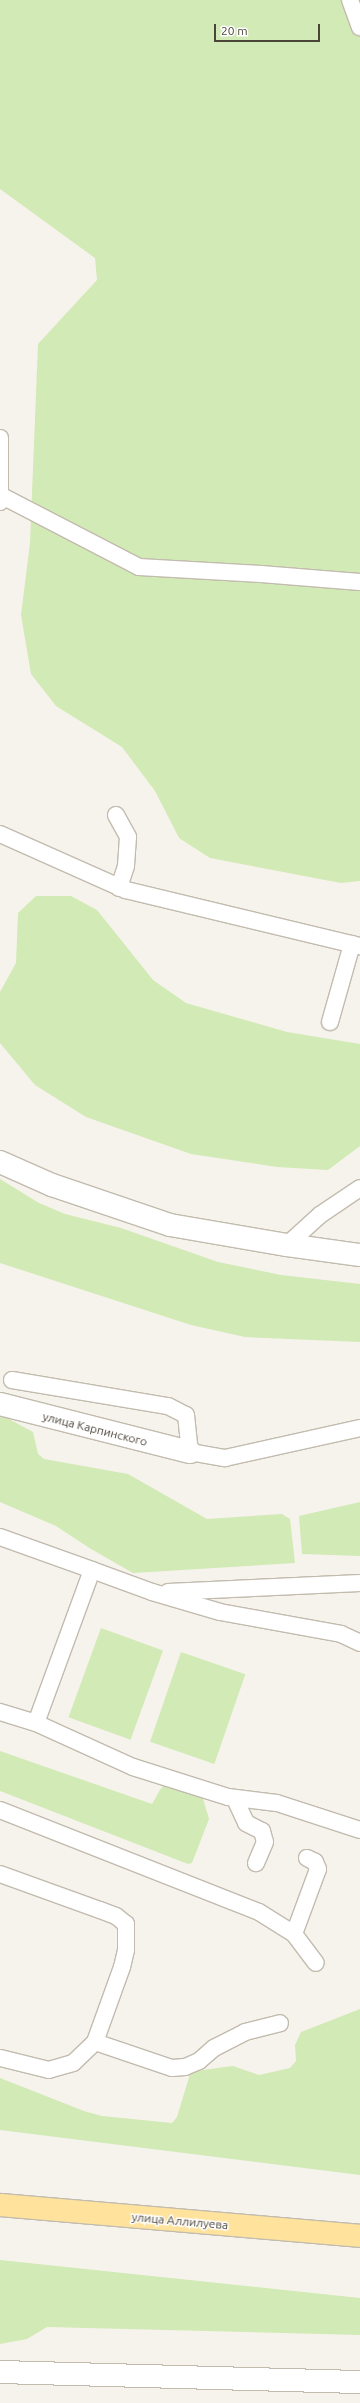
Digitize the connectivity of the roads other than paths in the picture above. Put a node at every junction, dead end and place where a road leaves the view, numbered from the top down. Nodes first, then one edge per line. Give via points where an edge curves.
1 (350, 0) edge
2 (360, 26) edge
3 (0, 438) edge
4 (1, 499) edge
5 (360, 582) edge
6 (116, 815) dead end
7 (0, 834) edge
8 (119, 888) junction
9 (356, 945) edge
10 (330, 1022) dead end
11 (0, 1162) edge
12 (360, 1188) edge
13 (287, 1245) junction
14 (360, 1255) edge
15 (12, 1380) dead end
16 (0, 1404) edge
17 (360, 1428) edge
18 (190, 1452) junction
19 (0, 1537) edge
20 (92, 1570) junction
21 (360, 1583) edge
22 (152, 1592) junction
23 (360, 1642) edge
24 (0, 1712) edge
25 (36, 1723) junction
26 (234, 1799) junction
27 (0, 1810) edge
28 (360, 1830) edge
29 (307, 1858) dead end
30 (256, 1863) dead end
31 (0, 1874) edge
32 (294, 1934) junction
33 (316, 1962) dead end
34 (280, 2023) dead end
35 (95, 2042) junction
36 (0, 2058) edge
37 (0, 2205) edge
38 (360, 2236) edge
39 (0, 2372) edge
40 (360, 2382) edge

1 - 2 lane
3 - 4 lane
4 - 5 lane via 139,567
6 - 8 lane via 128,837 126,866
7 - 8 lane
8 - 9 lane
9 - 10 lane
11 - 13 street via 52,1184 170,1225
12 - 13 lane via 320,1215
13 - 14 street
15 - 18 lane via 168,1406 186,1415
16 - 18 street, улица Карпинского
17 - 18 lane via 225,1458
19 - 20 lane
20 - 22 lane
20 - 25 lane
21 - 22 lane
22 - 23 lane via 220,1612 341,1634
24 - 25 lane
25 - 26 lane via 133,1766
26 - 28 lane via 277,1803
26 - 30 lane via 246,1823 262,1831 265,1842
27 - 32 lane via 259,1912
29 - 32 lane via 315,1862 318,1869
31 - 35 lane via 105,1912 126,1924 126,1950 122,1967
32 - 33 lane
34 - 35 lane via 245,2032 185,2067 172,2068
35 - 36 lane via 73,2063 49,2070
37 - 38 main road, улица Аллилуева
39 - 40 street

